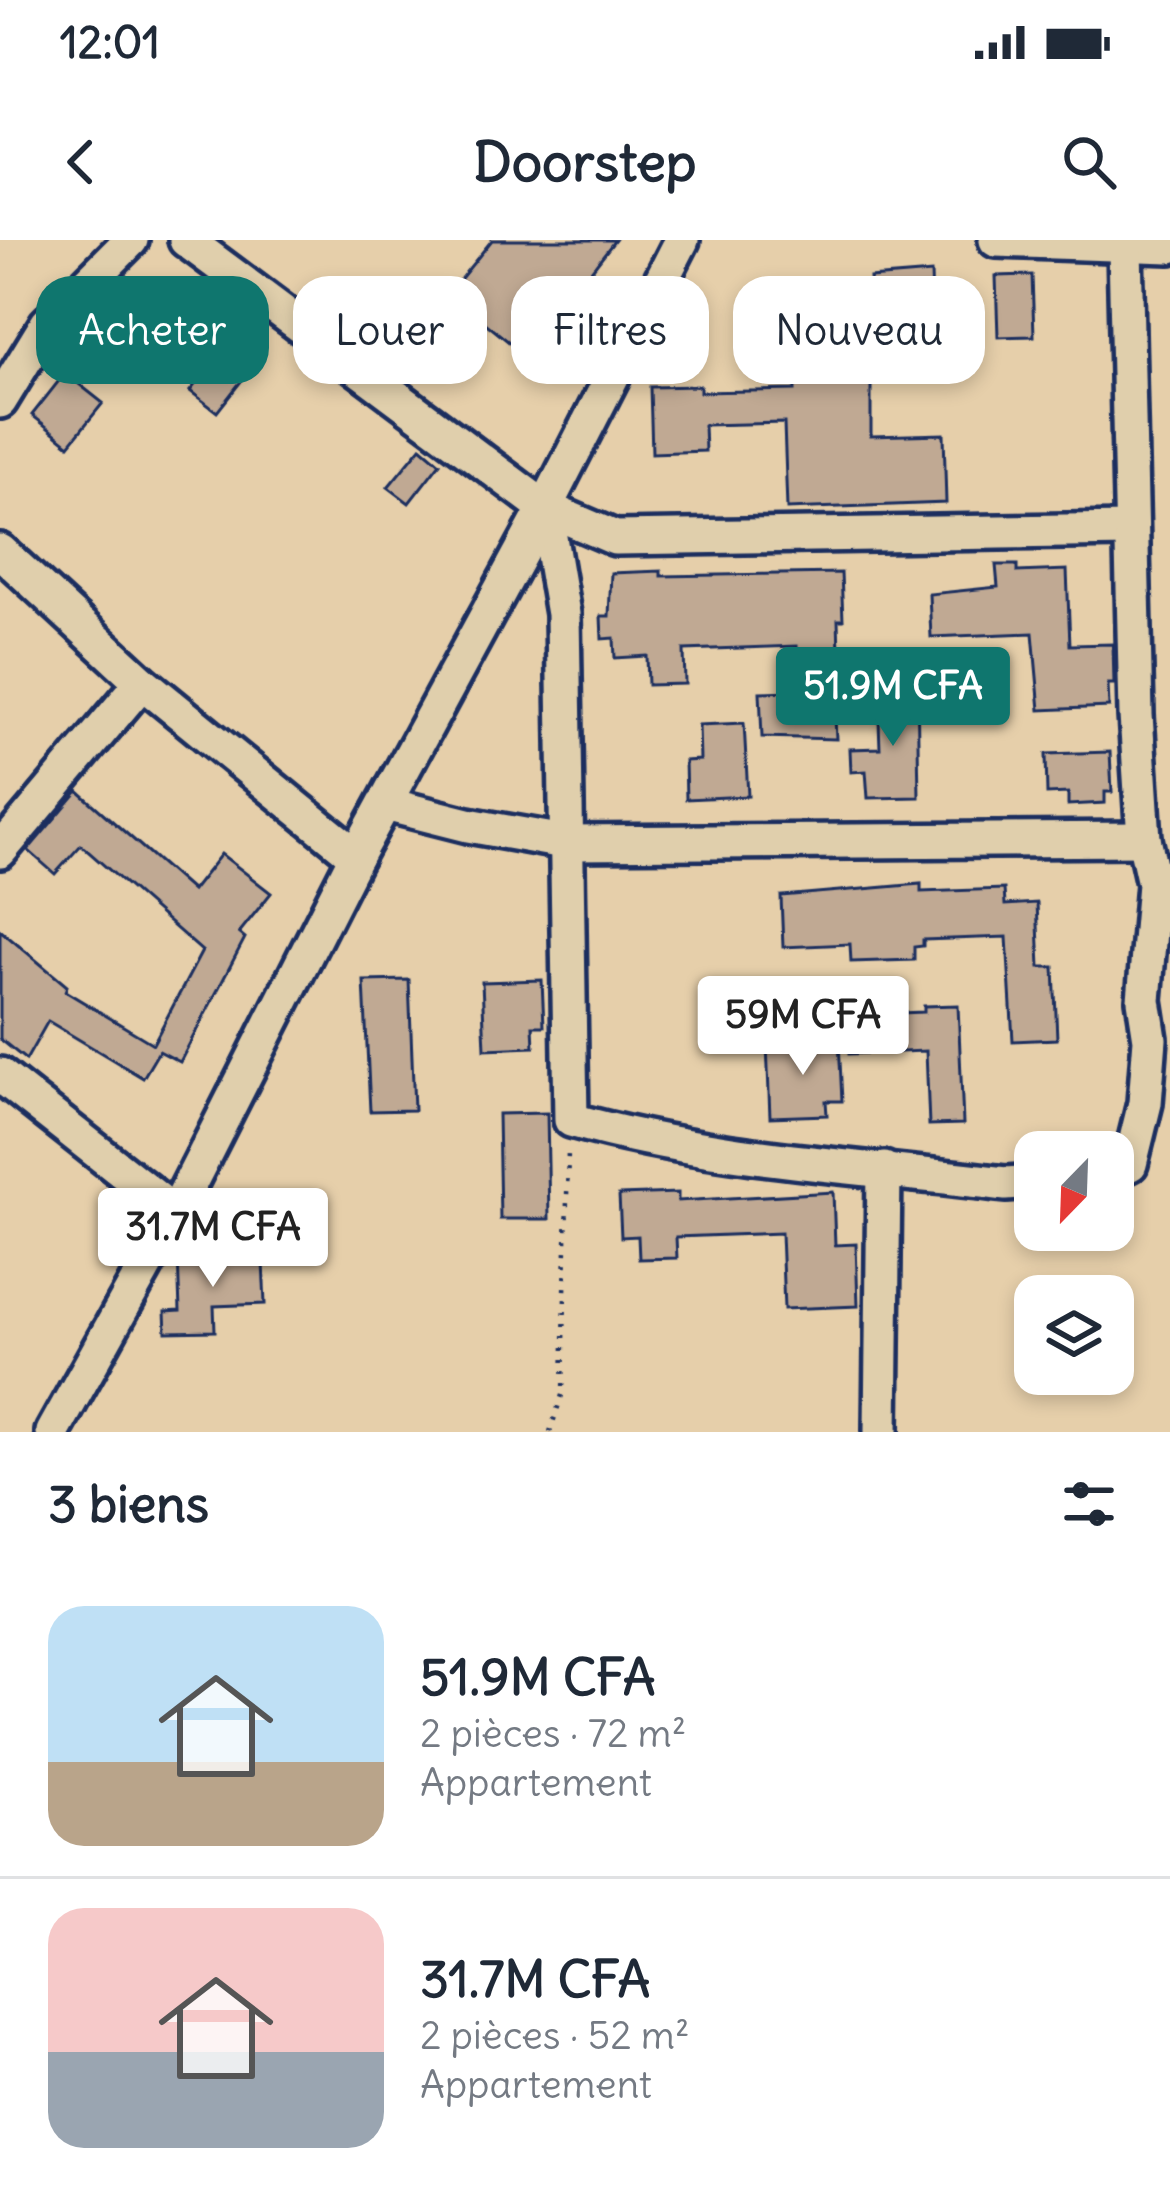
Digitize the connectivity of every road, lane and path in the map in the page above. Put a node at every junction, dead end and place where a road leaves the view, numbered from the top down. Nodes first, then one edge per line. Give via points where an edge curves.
1 (131, 240) edge
2 (187, 240) edge
3 (682, 240) edge
4 (996, 240) edge
5 (1170, 247) edge
6 (1125, 248) junction
7 (0, 401) edge
8 (545, 508) junction
9 (1129, 530) junction
10 (0, 551) edge
11 (142, 682) junction
12 (385, 804) junction
13 (1144, 839) junction
14 (570, 843) junction
15 (0, 851) edge
16 (356, 856) junction
17 (0, 1075) edge
18 (571, 1120) junction
19 (1134, 1148) edge
20 (884, 1169) junction
21 (1014, 1183) edge
22 (175, 1213) junction
23 (53, 1432) edge
24 (550, 1432) edge
25 (881, 1432) edge

1 - 7 street via 47,324
2 - 8 street
3 - 8 street
4 - 6 street
5 - 6 street
6 - 9 street
8 - 9 street via 615,538
8 - 12 street
8 - 14 street via 563,614
9 - 13 street
10 - 11 street
11 - 15 street
11 - 16 street
12 - 14 street
12 - 16 street
13 - 14 street
13 - 19 street via 1154,884 1144,1000 1150,1039
14 - 18 street
16 - 22 street
17 - 22 street
18 - 20 street via 644,1141
18 - 24 path via 563,1392
20 - 21 street
20 - 25 street
22 - 23 street

